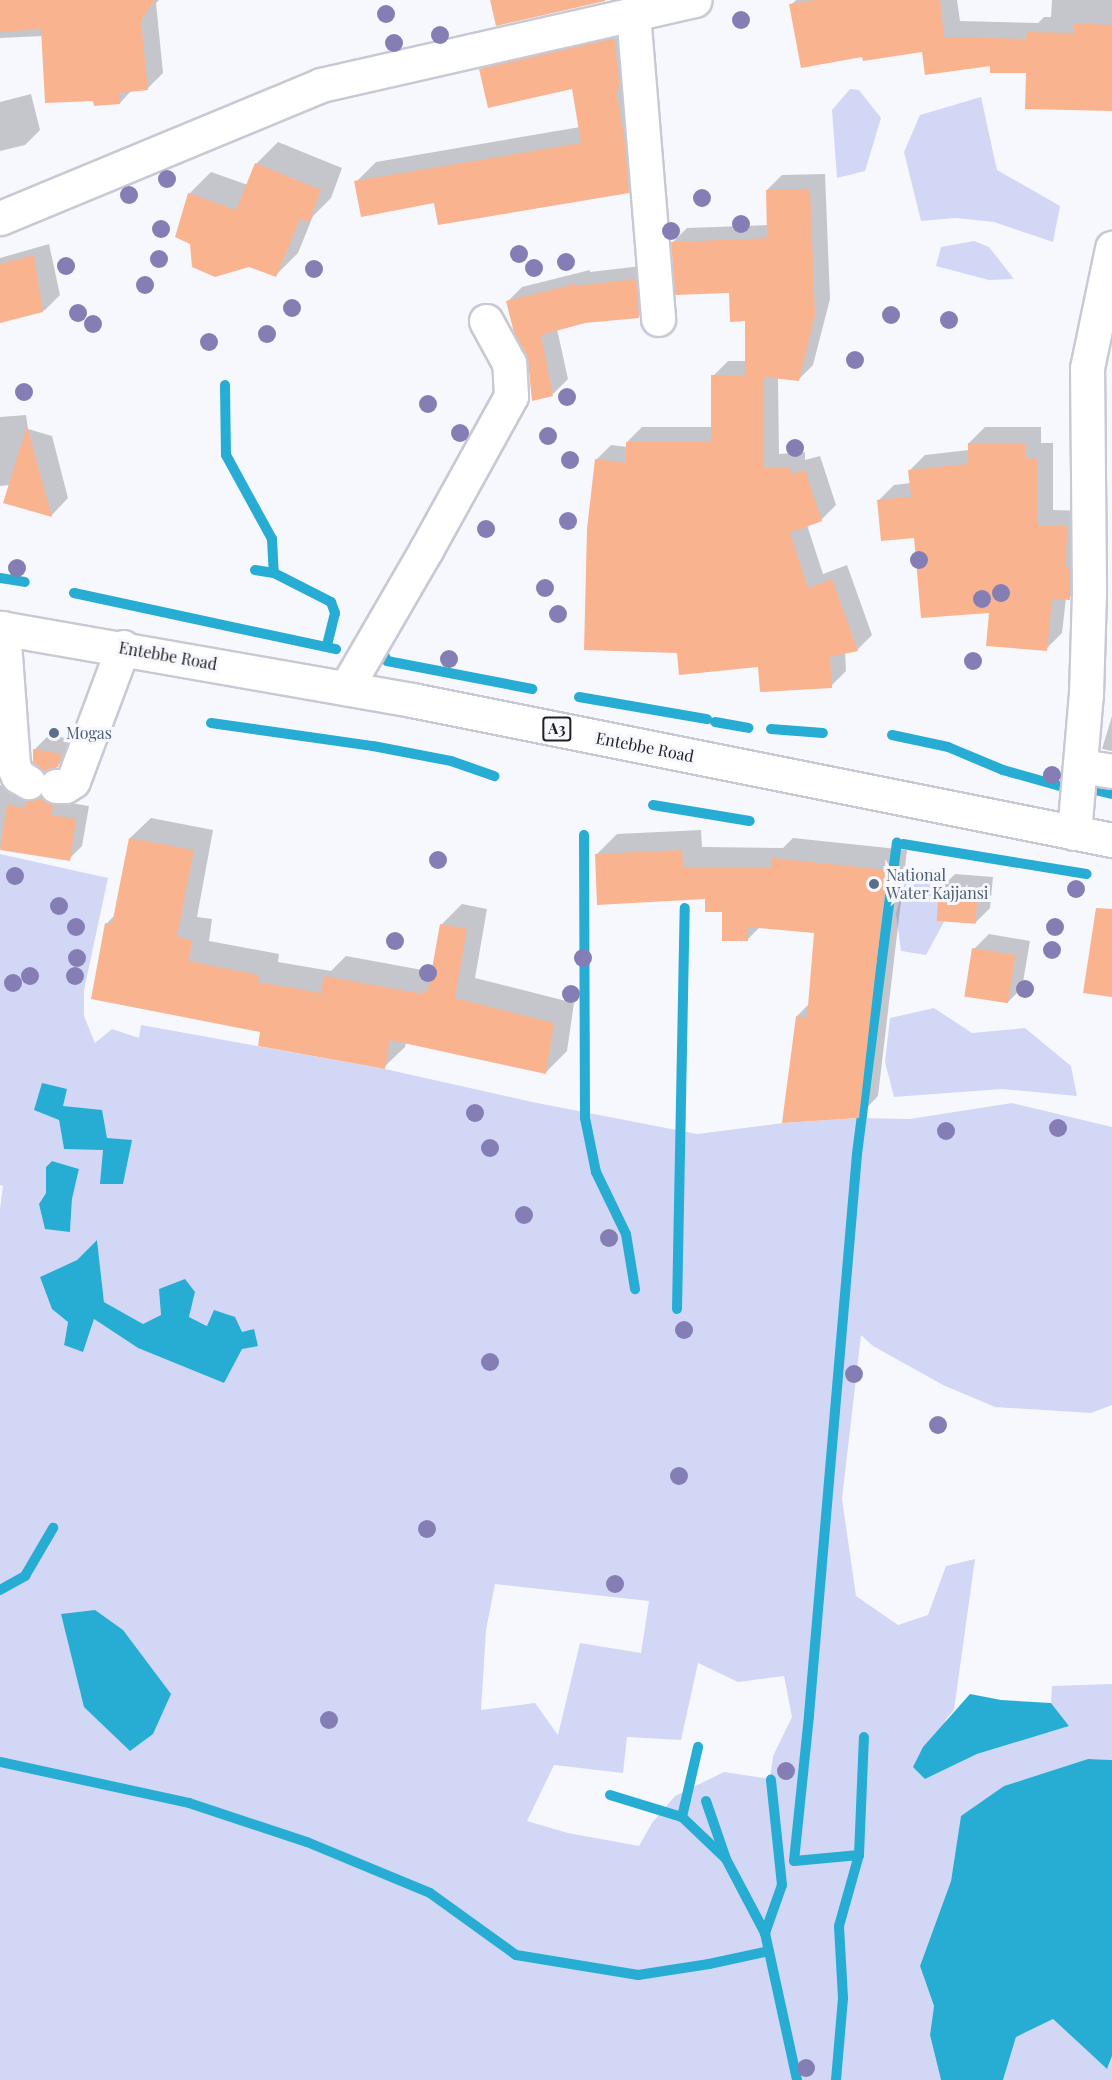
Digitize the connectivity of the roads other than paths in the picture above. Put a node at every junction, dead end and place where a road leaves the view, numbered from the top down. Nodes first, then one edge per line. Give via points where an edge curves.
1 (694, 0) edge
2 (633, 13) junction
3 (0, 218) edge
4 (1112, 248) edge
5 (658, 319) dead end
6 (486, 321) dead end
7 (2, 628) edge
8 (123, 647) junction
9 (346, 688) junction
10 (1096, 769) edge
11 (1074, 833) junction
12 (1112, 840) edge

1 - 2 street
2 - 3 street via 321,85
2 - 5 street
4 - 10 street via 1087,368
6 - 9 street via 509,363 511,396
7 - 8 street, Entebbe Road / A3
7 - 8 street via 13,765 18,776 42,784 65,786 73,781
8 - 9 street, Entebbe Road / A3
9 - 11 street, Entebbe Road / A3
10 - 11 street
11 - 12 street, Entebbe Road / A3

